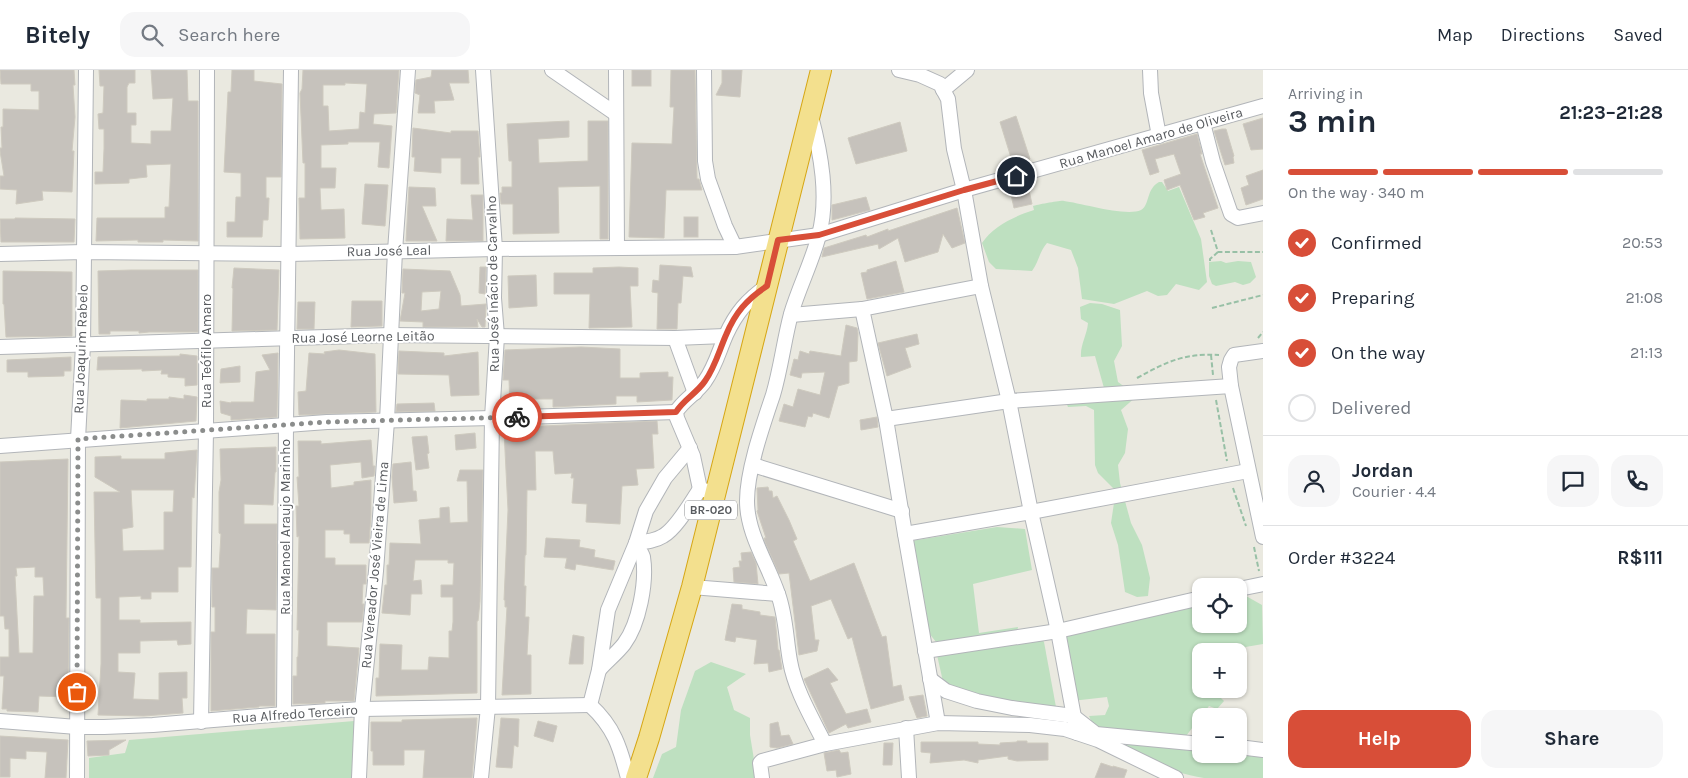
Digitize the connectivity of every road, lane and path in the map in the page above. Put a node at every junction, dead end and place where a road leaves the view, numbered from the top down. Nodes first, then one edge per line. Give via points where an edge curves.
1 (86, 70) edge
2 (207, 70) edge
3 (291, 70) edge
4 (408, 70) edge
5 (483, 70) edge
6 (552, 70) edge
7 (616, 70) edge
8 (704, 70) edge
9 (821, 70) edge
10 (899, 70) edge
11 (967, 70) edge
12 (1150, 70) edge
13 (943, 90) junction
14 (1263, 106) edge
15 (616, 114) junction
16 (811, 114) junction
17 (1203, 123) junction
18 (1159, 136) junction
19 (964, 190) junction
20 (1263, 213) edge
21 (1212, 230) dead end
22 (819, 235) junction
23 (778, 240) junction
24 (735, 247) junction
25 (617, 248) junction
26 (495, 249) junction
27 (395, 251) junction
28 (84, 252) junction
29 (1218, 252) junction
30 (1263, 252) edge
31 (0, 254) edge
32 (206, 254) junction
33 (289, 254) junction
34 (1210, 261) dead end
35 (767, 286) junction
36 (981, 286) junction
37 (1263, 295) edge
38 (1212, 308) dead end
39 (862, 309) junction
40 (791, 315) junction
41 (390, 335) junction
42 (496, 336) junction
43 (725, 336) junction
44 (288, 338) junction
45 (675, 338) junction
46 (206, 342) junction
47 (83, 345) junction
48 (0, 347) edge
49 (1263, 351) edge
50 (1231, 386) junction
51 (695, 393) junction
52 (1009, 401) junction
53 (676, 412) junction
54 (492, 418) junction
55 (886, 418) junction
56 (387, 420) junction
57 (286, 424) junction
58 (206, 431) junction
59 (78, 439) junction
60 (0, 446) edge
61 (690, 448) junction
62 (753, 465) junction
63 (1248, 471) junction
64 (707, 491) junction
65 (902, 511) junction
66 (1031, 512) junction
67 (904, 534) junction
68 (1263, 537) edge
69 (636, 543) junction
70 (1263, 584) edge
71 (692, 587) junction
72 (1247, 588) edge
73 (778, 594) junction
74 (1192, 600) edge
75 (1058, 631) junction
76 (925, 651) junction
77 (599, 670) junction
78 (930, 679) junction
79 (590, 705) junction
80 (488, 707) junction
81 (362, 709) junction
82 (284, 714) junction
83 (1073, 716) junction
84 (0, 721) edge
85 (201, 722) junction
86 (938, 723) junction
87 (77, 727) junction
88 (906, 728) junction
89 (1077, 733) junction
90 (1192, 743) edge
91 (825, 744) junction
92 (1247, 748) edge
93 (1263, 750) edge
94 (77, 778) edge
95 (360, 778) edge
96 (482, 778) edge
97 (628, 778) edge
98 (636, 778) edge
99 (762, 778) edge
100 (909, 778) edge
101 (1176, 778) edge

1 - 28 street, Rua Joaquim Rabelo
2 - 32 street, Rua Teófilo Amaro
3 - 33 street, Rua Manoel Araujo Marinho
4 - 27 street, Rua Vereador José Vieira de Lima
5 - 26 street, Rua José Inácio de Carvalho
6 - 15 street
7 - 15 street
8 - 24 street via 708,179
9 - 16 highway, BR-020
10 - 13 street via 927,78 940,84
11 - 13 street
12 - 18 street
13 - 19 street via 948,99 954,149
14 - 17 street, Rua Manoel Amaro de Oliveira
15 - 25 street
16 - 22 street via 822,176 823,210
16 - 23 highway, BR-020
17 - 18 street, Rua Manoel Amaro de Oliveira
17 - 20 street via 1231,214 1238,218
18 - 19 street, Rua Manoel Amaro de Oliveira
19 - 22 street, Rua Manoel Amaro de Oliveira
19 - 36 street
21 - 29 path
22 - 23 street, Rua Manoel Amaro de Oliveira
22 - 40 street
23 - 24 street, Rua José Leal
23 - 35 highway, BR-020
24 - 25 street, Rua José Leal
25 - 26 street, Rua José Leal
26 - 27 street, Rua José Leal
26 - 42 street, Rua José Inácio de Carvalho
27 - 33 street, Rua José Leal
27 - 41 street, Rua Vereador José Vieira de Lima
28 - 31 street, Rua José Leal
28 - 32 street, Rua José Leal
28 - 47 street, Rua Joaquim Rabelo
29 - 30 path
29 - 34 path
32 - 33 street, Rua José Leal
32 - 46 street, Rua Teófilo Amaro
33 - 44 street, Rua Manoel Araujo Marinho
35 - 43 street via 750,298
35 - 64 highway, BR-020
36 - 39 street
36 - 52 street
37 - 38 path
39 - 40 street
39 - 55 street
40 - 62 street
41 - 42 street, Rua José Leorne Leitão
41 - 44 street, Rua José Leorne Leitão
41 - 56 street, Rua Vereador José Vieira de Lima
42 - 45 street, Rua José Leorne Leitão
42 - 54 street, Rua José Inácio de Carvalho
43 - 45 street, Rua José Leorne Leitão
43 - 51 street via 714,367
44 - 46 street, Rua José Leorne Leitão
44 - 57 street, Rua Manoel Araujo Marinho
45 - 51 street
46 - 47 street, Rua José Leorne Leitão
46 - 58 street, Rua Teófilo Amaro
47 - 48 street, Rua José Leorne Leitão
47 - 59 street, Rua Joaquim Rabelo
49 - 50 street via 1234,355 1229,367
50 - 52 street
50 - 63 street
51 - 53 street
52 - 55 street
52 - 66 street
53 - 54 street
53 - 61 street
54 - 56 street
54 - 80 street, Rua José Inácio de Carvalho
55 - 65 street
56 - 57 street
56 - 81 street, Rua Vereador José Vieira de Lima
57 - 58 street
57 - 82 street, Rua Manoel Araujo Marinho
58 - 59 street
58 - 85 street, Rua Teófilo Amaro
59 - 60 street
59 - 87 street, Rua Joaquim Rabelo
61 - 64 street
61 - 69 street via 655,493
62 - 65 street
62 - 73 street via 748,483 749,519
63 - 66 street
63 - 68 street
64 - 69 street via 664,536
64 - 71 highway, BR-020
65 - 67 street
66 - 67 street
66 - 75 street
67 - 76 street
69 - 77 street via 608,610
69 - 77 street via 643,556 636,621 624,645
70 - 72 street
71 - 73 street
71 - 98 highway, BR-020
73 - 91 street via 798,689
74 - 75 street
75 - 76 street
75 - 83 street
76 - 78 street
77 - 79 street
78 - 83 street via 946,691 977,701
78 - 86 street
79 - 80 street, Rua Alfredo Terceiro
79 - 97 street via 611,729
80 - 81 street, Rua Alfredo Terceiro
80 - 96 street, Rua José Inácio de Carvalho
81 - 82 street, Rua Alfredo Terceiro
81 - 95 street, Rua Vereador José Vieira de Lima
82 - 85 street, Rua Alfredo Terceiro
83 - 89 street
83 - 90 street via 1096,734
84 - 87 street, Rua Alfredo Terceiro
85 - 87 street, Rua Alfredo Terceiro
86 - 88 street
86 - 89 street via 1030,725
87 - 94 street, Rua Joaquim Rabelo
88 - 91 street
88 - 100 street
89 - 101 street
91 - 99 street via 762,761
92 - 93 street

